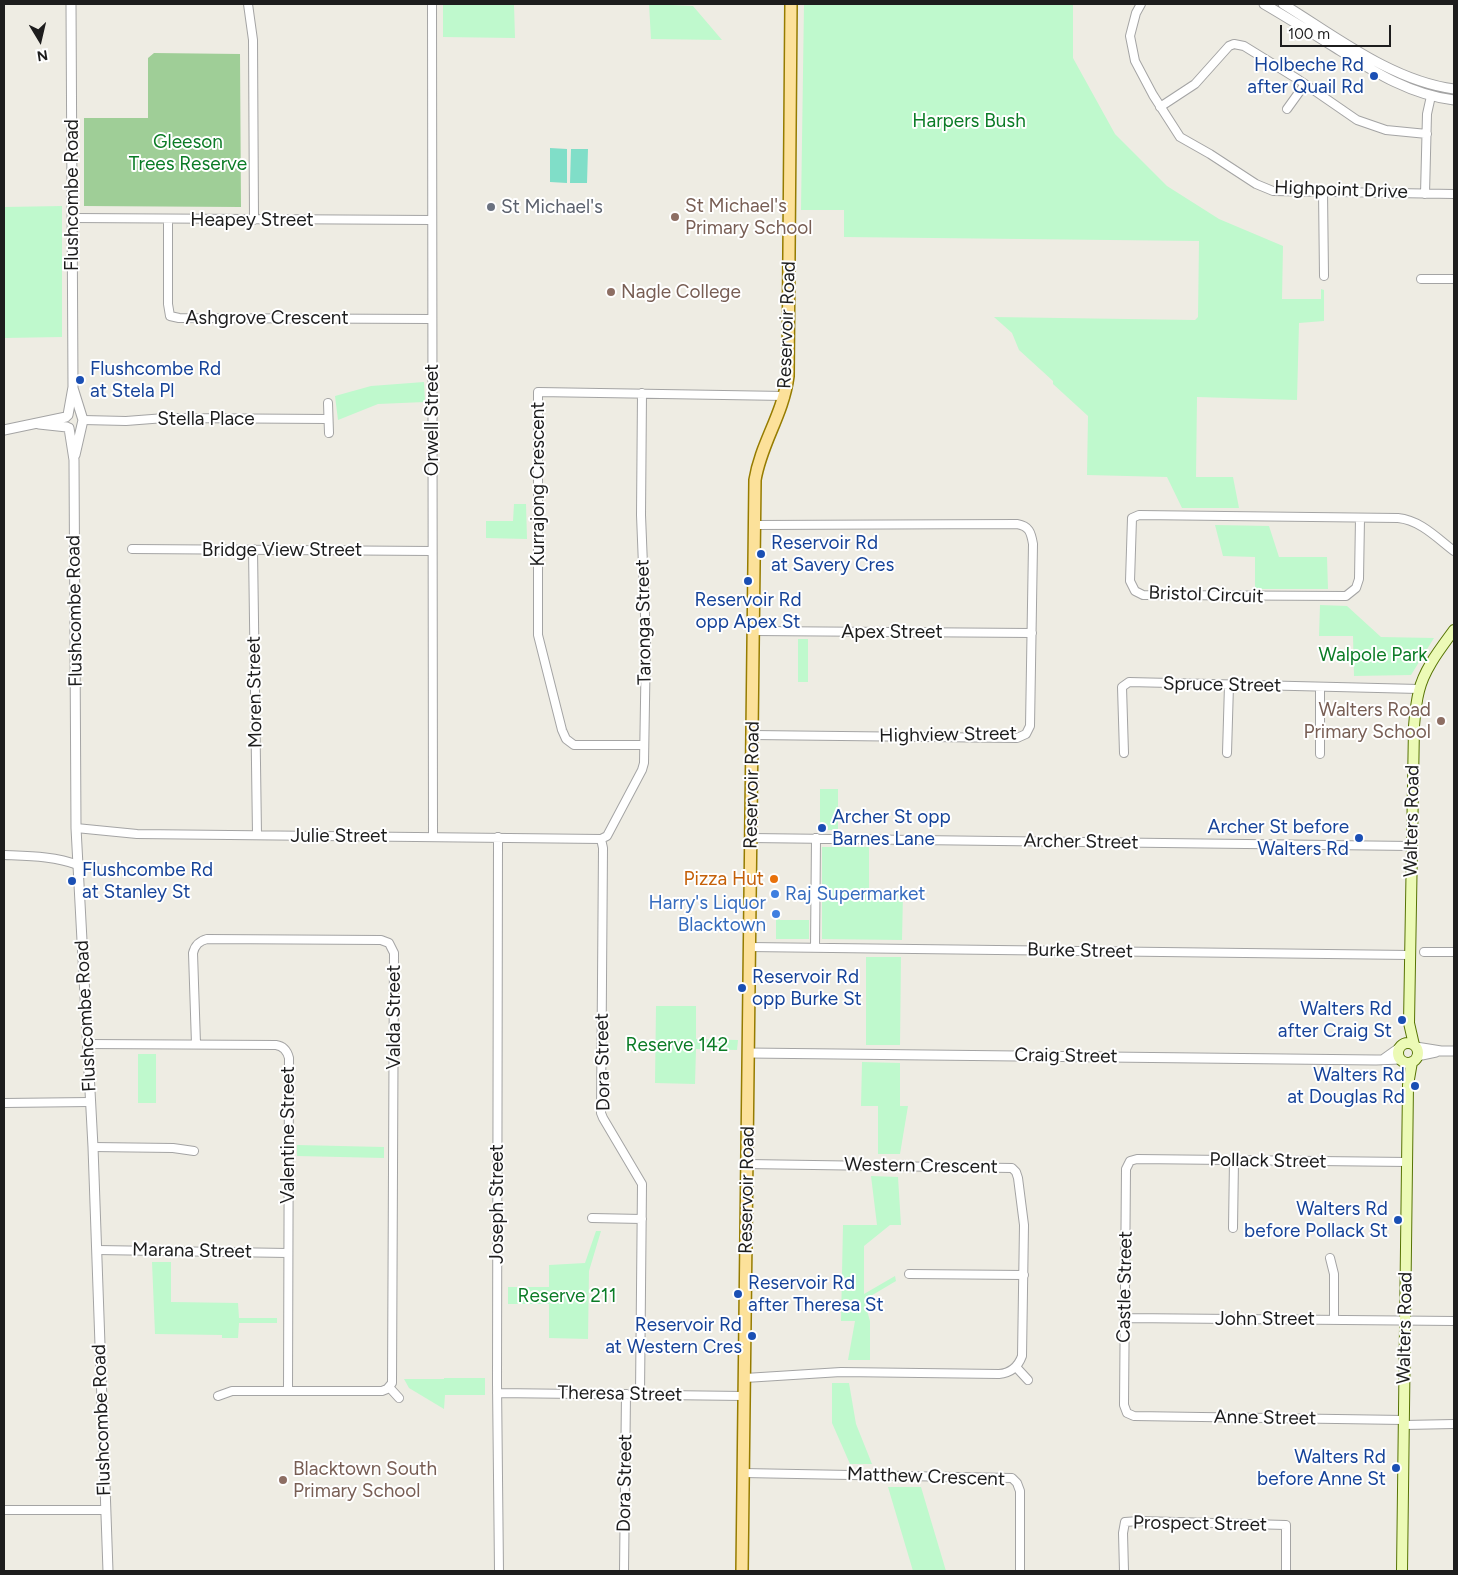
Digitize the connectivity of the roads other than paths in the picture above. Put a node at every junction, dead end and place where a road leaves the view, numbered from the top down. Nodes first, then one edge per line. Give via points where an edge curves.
1 (71, 4) edge
2 (248, 4) edge
3 (432, 4) edge
4 (791, 4) edge
5 (1141, 4) edge
6 (1264, 4) edge
7 (1283, 4) edge
8 (1306, 84) junction
9 (1454, 89) edge
10 (1431, 96) junction
11 (1454, 100) edge
12 (1160, 107) junction
13 (1287, 110) dead end
14 (1426, 134) junction
15 (1323, 191) junction
16 (1425, 194) junction
17 (1454, 194) edge
18 (73, 218) junction
19 (168, 219) junction
20 (254, 220) junction
21 (432, 220) junction
22 (1324, 276) dead end
23 (1421, 279) dead end
24 (1454, 279) edge
25 (432, 319) junction
26 (73, 387) junction
27 (642, 393) junction
28 (785, 396) junction
29 (328, 403) dead end
30 (67, 416) junction
31 (328, 419) junction
32 (82, 421) junction
33 (31, 424) junction
34 (68, 428) junction
35 (4, 430) edge
36 (329, 434) dead end
37 (74, 460) junction
38 (1360, 518) junction
39 (755, 525) junction
40 (132, 549) dead end
41 (253, 549) junction
42 (432, 551) junction
43 (1454, 551) edge
44 (1454, 630) edge
45 (753, 631) junction
46 (1032, 632) junction
47 (1229, 685) junction
48 (1320, 687) junction
49 (1419, 689) junction
50 (752, 735) junction
51 (644, 745) junction
52 (1124, 753) dead end
53 (1227, 753) dead end
54 (1320, 754) dead end
55 (76, 828) junction
56 (257, 835) junction
57 (434, 836) junction
58 (498, 837) junction
59 (751, 838) junction
60 (816, 838) junction
61 (601, 839) junction
62 (1411, 846) junction
63 (77, 848) junction
64 (4, 855) edge
65 (60, 859) junction
66 (78, 865) junction
67 (749, 947) junction
68 (815, 948) junction
69 (1424, 952) dead end
70 (1454, 952) edge
71 (1410, 955) junction
72 (87, 1044) junction
73 (196, 1044) junction
74 (1454, 1051) edge
75 (748, 1053) junction
76 (1408, 1053) junction
77 (90, 1102) junction
78 (4, 1103) edge
79 (93, 1147) junction
80 (194, 1151) dead end
81 (1234, 1160) junction
82 (1130, 1161) joint
83 (1408, 1162) junction
84 (747, 1164) junction
85 (592, 1218) dead end
86 (642, 1219) junction
87 (1233, 1228) dead end
88 (97, 1250) junction
89 (288, 1253) junction
90 (1330, 1258) dead end
91 (909, 1274) dead end
92 (1024, 1274) junction
93 (1125, 1318) junction
94 (1334, 1320) junction
95 (1405, 1321) junction
96 (1454, 1321) edge
97 (1016, 1367) junction
98 (745, 1378) junction
99 (1028, 1380) dead end
100 (389, 1387) junction
101 (288, 1391) junction
102 (497, 1393) junction
103 (626, 1394) junction
104 (640, 1394) junction
105 (218, 1396) dead end
106 (744, 1396) junction
107 (399, 1398) dead end
108 (1127, 1413) joint
109 (1404, 1422) junction
110 (1454, 1424) edge
111 (743, 1473) junction
112 (4, 1510) edge
113 (105, 1510) junction
114 (108, 1571) edge
115 (499, 1571) edge
116 (624, 1571) edge
117 (742, 1571) edge
118 (1020, 1571) edge
119 (1124, 1571) edge
120 (1286, 1571) edge
121 (1402, 1571) edge

1 - 18 street, Flushcombe Road
2 - 20 street via 253,40
3 - 21 street, Orwell Street
4 - 28 main road, Reservoir Road via 788,368
5 - 12 street, Highpoint Drive via 1130,36 1136,62
6 - 10 street via 1379,75
7 - 9 street via 1391,69 1421,82
8 - 12 street via 1244,46 1234,44 1195,84
8 - 13 street
8 - 14 street via 1365,124 1386,130
10 - 11 street
10 - 14 street
12 - 15 street, Highpoint Drive via 1180,137 1256,184 1273,191
14 - 16 street
15 - 16 street, Highpoint Drive
15 - 22 street
16 - 17 street, Highpoint Drive
18 - 19 street, Heapey Street
18 - 26 street, Flushcombe Road
19 - 20 street, Heapey Street
19 - 25 street, Ashgrove Crescent via 170,316
20 - 21 street, Heapey Street
21 - 25 street, Orwell Street
23 - 24 street
25 - 42 street, Orwell Street
26 - 30 street, Flushcombe Road
26 - 32 street, Flushcombe Road
27 - 28 street, Kurrajong Crescent
27 - 51 street, Taronga Street via 641,516 646,641
27 - 51 street, Kurrajong Crescent via 538,392 538,635 562,730 568,741 578,745
28 - 39 main road, Reservoir Road via 757,470
29 - 31 street
30 - 32 street via 76,412
30 - 33 street
30 - 34 street
31 - 32 street, Stella Place
31 - 36 street
32 - 34 street via 77,430
32 - 37 street, Flushcombe Road
33 - 34 street
33 - 35 street
34 - 37 street, Flushcombe Road
37 - 55 street, Flushcombe Road
38 - 38 street, Bristol Circuit via 1139,515 1132,518 1130,581 1135,591 1143,595 1346,596 1356,588 1359,579
38 - 43 street, Bristol Circuit via 1408,520
39 - 45 main road, Reservoir Road
39 - 46 street, Highview Street via 1025,526 1029,529 1032,544
40 - 41 street, Bridge View Street
41 - 42 street, Bridge View Street
41 - 56 street, Moren Street
42 - 57 street, Orwell Street
44 - 49 main road, Walters Road via 1436,655
45 - 46 street, Apex Street
45 - 50 main road, Reservoir Road
46 - 50 street, Highview Street via 1030,726 1026,734 1017,738
47 - 48 street, Spruce Street
47 - 52 street, Spruce Street via 1129,682 1122,687
47 - 53 street
48 - 49 street, Spruce Street
48 - 54 street
49 - 62 main road, Walters Road via 1414,726
50 - 59 main road, Reservoir Road
51 - 61 street, Taronga Street via 642,770 611,832
55 - 56 street, Julie Street via 137,834
55 - 63 street, Flushcombe Road
56 - 57 street, Julie Street
57 - 58 street, Julie Street
58 - 61 street, Julie Street
58 - 102 street, Joseph Street
59 - 60 street, Archer Street
59 - 67 main road, Reservoir Road
60 - 62 street, Archer Street
60 - 68 street
61 - 86 street, Dora Street via 602,1115 642,1182
62 - 71 main road, Walters Road
63 - 65 street via 70,857
63 - 66 street, Flushcombe Road
64 - 65 street
65 - 66 street
66 - 72 street, Flushcombe Road
67 - 68 street, Burke Street
67 - 75 main road, Reservoir Road
68 - 71 street, Burke Street
69 - 70 street
71 - 76 main road, Walters Road
72 - 73 street, Valentine Street
72 - 77 street, Flushcombe Road
73 - 89 street, Valentine Street via 277,1045 288,1053
73 - 100 street, Valda Street via 193,953 200,941 381,940 391,946 394,953 392,1379
74 - 76 street
75 - 76 street, Craig Street via 1376,1060
75 - 84 main road, Reservoir Road
76 - 83 main road, Walters Road
77 - 78 street
77 - 79 street, Flushcombe Road
79 - 80 street
79 - 88 street, Flushcombe Road
81 - 82 street, Pollack Street
81 - 83 street, Pollack Street
81 - 87 street
82 - 93 street, Castle Street via 1126,1169
83 - 95 main road, Walters Road
84 - 92 street, Western Crescent via 1012,1168 1018,1178 1023,1216
84 - 98 main road, Reservoir Road
85 - 86 street
86 - 104 street, Dora Street
88 - 89 street, Marana Street
88 - 113 street, Flushcombe Road
89 - 101 street, Valentine Street
90 - 94 street via 1334,1274
91 - 92 street
92 - 97 street, Western Crescent via 1022,1351
93 - 94 street, John Street
93 - 108 street, Castle Street via 1124,1405
94 - 95 street, John Street
95 - 96 street, John Street
95 - 109 main road, Walters Road
97 - 98 street via 1008,1373 999,1374 841,1372
97 - 99 street
98 - 106 main road, Reservoir Road
100 - 101 street via 382,1391
100 - 107 street
101 - 105 street via 232,1391
102 - 103 street, Theresa Street
102 - 115 street, Joseph Street
103 - 104 street, Theresa Street
103 - 116 street, Dora Street
104 - 106 street, Theresa Street
106 - 111 main road, Reservoir Road
108 - 109 street, Anne Street via 1134,1416
109 - 110 street, Anne Street
109 - 121 main road, Walters Road
111 - 117 main road, Reservoir Road
111 - 118 street, Matthew Crescent via 1012,1478 1020,1491
112 - 113 street
113 - 114 street, Flushcombe Road
119 - 120 street, Prospect Street via 1125,1522 1139,1521 1286,1525

